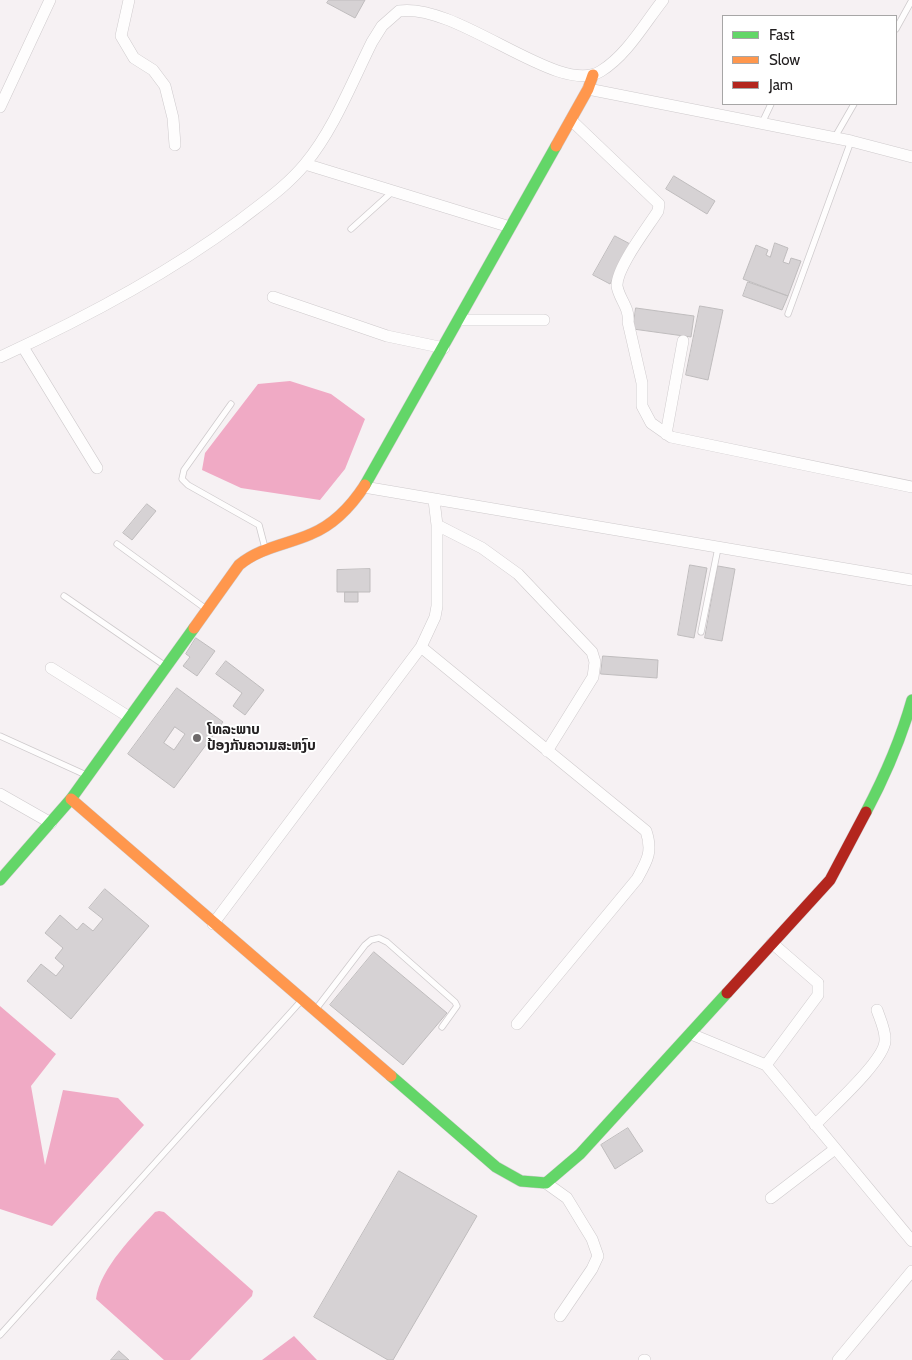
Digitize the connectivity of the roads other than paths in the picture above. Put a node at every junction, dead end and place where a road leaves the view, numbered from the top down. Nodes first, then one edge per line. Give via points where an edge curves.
1 (50, 0) edge
2 (129, 0) edge
3 (663, 0) edge
4 (912, 0) edge
5 (399, 5) edge
6 (897, 27) edge
7 (593, 75) junction
8 (588, 89) junction
9 (771, 105) edge
10 (853, 105) edge
11 (0, 106) edge
12 (571, 120) junction
13 (762, 123) junction
14 (835, 138) junction
15 (851, 140) junction
16 (175, 146) dead end
17 (912, 156) edge
18 (305, 164) junction
19 (392, 192) junction
20 (510, 226) junction
21 (351, 230) dead end
22 (273, 297) dead end
23 (788, 314) dead end
24 (459, 320) junction
25 (544, 320) dead end
26 (684, 342) dead end
27 (23, 347) junction
28 (444, 348) junction
29 (0, 357) edge
30 (231, 404) dead end
31 (666, 434) junction
32 (97, 468) dead end
33 (364, 487) junction
34 (912, 487) edge
35 (434, 500) junction
36 (437, 525) junction
37 (117, 544) dead end
38 (265, 548) junction
39 (718, 548) junction
40 (912, 580) edge
41 (912, 588) edge
42 (64, 596) dead end
43 (206, 609) junction
44 (701, 632) dead end
45 (421, 647) junction
46 (166, 666) junction
47 (52, 668) dead end
48 (912, 700) edge
49 (129, 717) junction
50 (0, 736) edge
51 (547, 751) junction
52 (88, 776) junction
53 (0, 794) edge
54 (71, 799) junction
55 (50, 823) junction
56 (1, 878) edge
57 (213, 924) junction
58 (772, 943) junction
59 (302, 1000) junction
60 (314, 1010) junction
61 (877, 1010) dead end
62 (517, 1024) dead end
63 (442, 1027) dead end
64 (691, 1034) junction
65 (766, 1065) junction
66 (815, 1125) junction
67 (835, 1149) junction
68 (546, 1183) junction
69 (771, 1198) dead end
70 (912, 1241) edge
71 (912, 1271) edge
72 (560, 1316) dead end
73 (0, 1335) edge
74 (838, 1360) edge

1 - 11 street
2 - 16 street via 121,36 134,58 152,70 165,86 173,118
3 - 7 street via 624,52
4 - 6 lane
5 - 7 street via 453,20 548,68 570,74
5 - 18 street via 372,42 320,142
7 - 8 street
8 - 12 street
8 - 13 street
9 - 13 lane
10 - 14 lane
12 - 20 street
12 - 31 street via 659,204 658,211 623,267 617,288 628,309 642,384 642,406 651,423
13 - 14 street
14 - 15 street
15 - 17 street
15 - 23 lane
18 - 19 street
18 - 27 street via 281,190 198,251 103,306
19 - 20 street
19 - 21 lane
20 - 24 street
22 - 28 street via 387,336
24 - 25 street
24 - 28 street
26 - 31 street
27 - 29 street
27 - 32 street
28 - 33 street
30 - 38 lane via 184,470 182,479 188,486 259,525
31 - 34 street
33 - 35 street
33 - 38 street via 336,518 318,531
35 - 36 street
35 - 39 street
36 - 45 street via 437,606
36 - 51 street via 482,548 518,574 592,652 595,662 593,678
37 - 43 lane
38 - 43 street via 254,552 239,565
39 - 40 street
39 - 44 lane
40 - 41 street
42 - 46 lane
43 - 46 street
45 - 51 street
45 - 57 street
46 - 49 street
47 - 49 street
48 - 58 street via 884,777 839,868
49 - 52 street
50 - 52 lane
51 - 62 street via 646,832 650,844 647,861 637,878
52 - 54 street
53 - 55 street
54 - 55 street
54 - 57 street
55 - 56 street
57 - 59 street
58 - 64 street
58 - 65 street via 818,983 818,995
59 - 60 street
59 - 73 lane
60 - 63 lane via 365,945 379,938 455,1002 455,1011
60 - 68 street via 496,1167 521,1181
61 - 66 street via 885,1036 883,1049 873,1064
64 - 65 street
64 - 68 street via 580,1154
65 - 66 street
66 - 67 street
67 - 69 street
67 - 70 street
68 - 72 street via 567,1198 592,1239 598,1256
71 - 74 street

